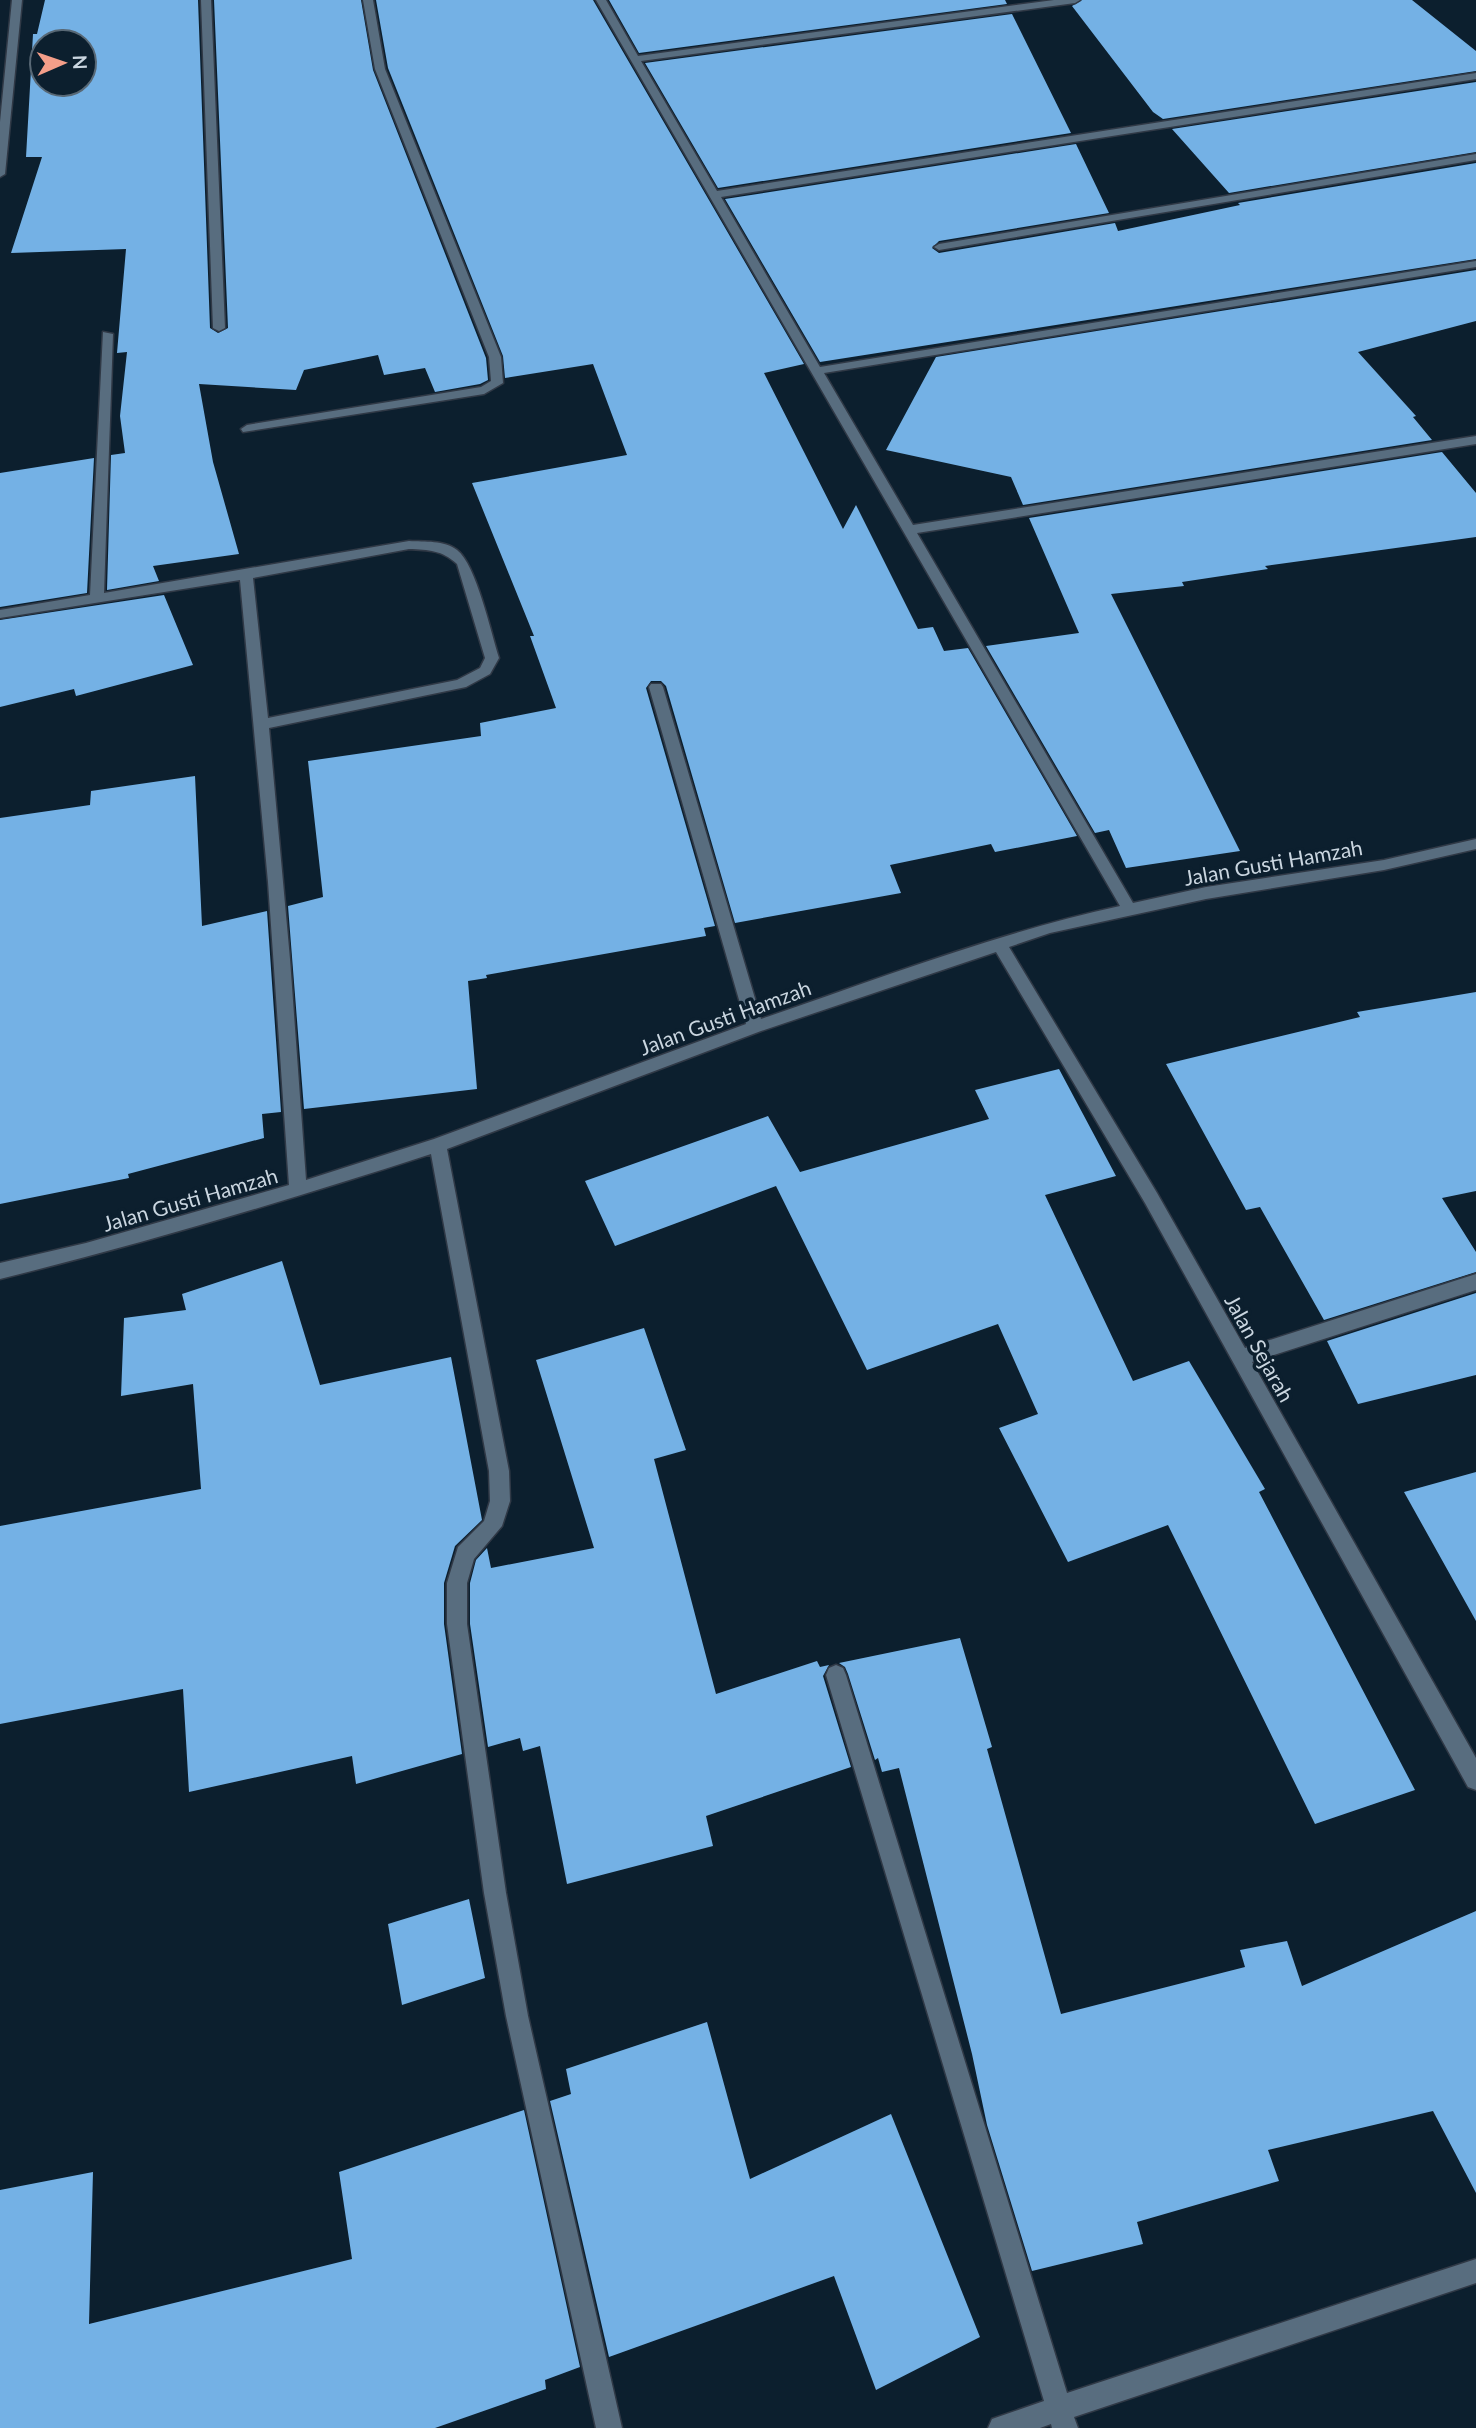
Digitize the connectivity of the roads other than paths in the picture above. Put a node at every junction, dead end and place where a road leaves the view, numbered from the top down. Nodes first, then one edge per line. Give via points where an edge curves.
1 (17, 0) edge
2 (205, 0) edge
3 (368, 0) edge
4 (601, 0) edge
5 (1075, 0) edge
6 (635, 59) junction
7 (1476, 76) edge
8 (1476, 157) edge
9 (0, 174) edge
10 (714, 195) junction
11 (939, 247) dead end
12 (1476, 264) edge
13 (219, 328) dead end
14 (107, 334) dead end
15 (816, 371) junction
16 (247, 429) dead end
17 (1476, 440) edge
18 (908, 530) junction
19 (246, 575) junction
20 (97, 599) junction
21 (0, 614) edge
22 (656, 687) dead end
23 (262, 724) junction
24 (1476, 844) edge
25 (1130, 911) junction
26 (999, 943) junction
27 (755, 1027) junction
28 (438, 1145) junction
29 (298, 1190) junction
30 (0, 1271) edge
31 (1476, 1282) edge
32 (1239, 1357) junction
33 (836, 1675) dead end
34 (1476, 1779) edge
35 (1476, 2271) edge
36 (1062, 2419) edge
37 (609, 2428) edge
38 (1001, 2428) edge

1 - 9 street
2 - 13 street
3 - 16 street via 380,69 495,357 497,383 484,390
4 - 6 street
5 - 6 street
6 - 10 street
7 - 10 street
8 - 11 street
10 - 15 street
12 - 15 street
14 - 20 street
15 - 18 street
17 - 18 street
18 - 25 street
19 - 20 street
19 - 23 street
19 - 23 street via 409,545 438,546 452,551 463,563 492,658 485,671 461,684
20 - 21 street
22 - 27 street
23 - 29 street
24 - 25 street, Jalan Gusti Hamzah
25 - 26 street, Jalan Gusti Hamzah
26 - 27 street, Jalan Gusti Hamzah
26 - 32 street, Jalan Sejarah via 1151,1198
27 - 28 street, Jalan Gusti Hamzah
28 - 29 street, Jalan Gusti Hamzah
28 - 37 street via 499,1471 500,1501 492,1526 465,1554 462,1564 457,1623 517,2016
29 - 30 street, Jalan Gusti Hamzah
31 - 32 street
32 - 34 street, Jalan Sejarah
33 - 36 street
35 - 36 street
36 - 38 street

